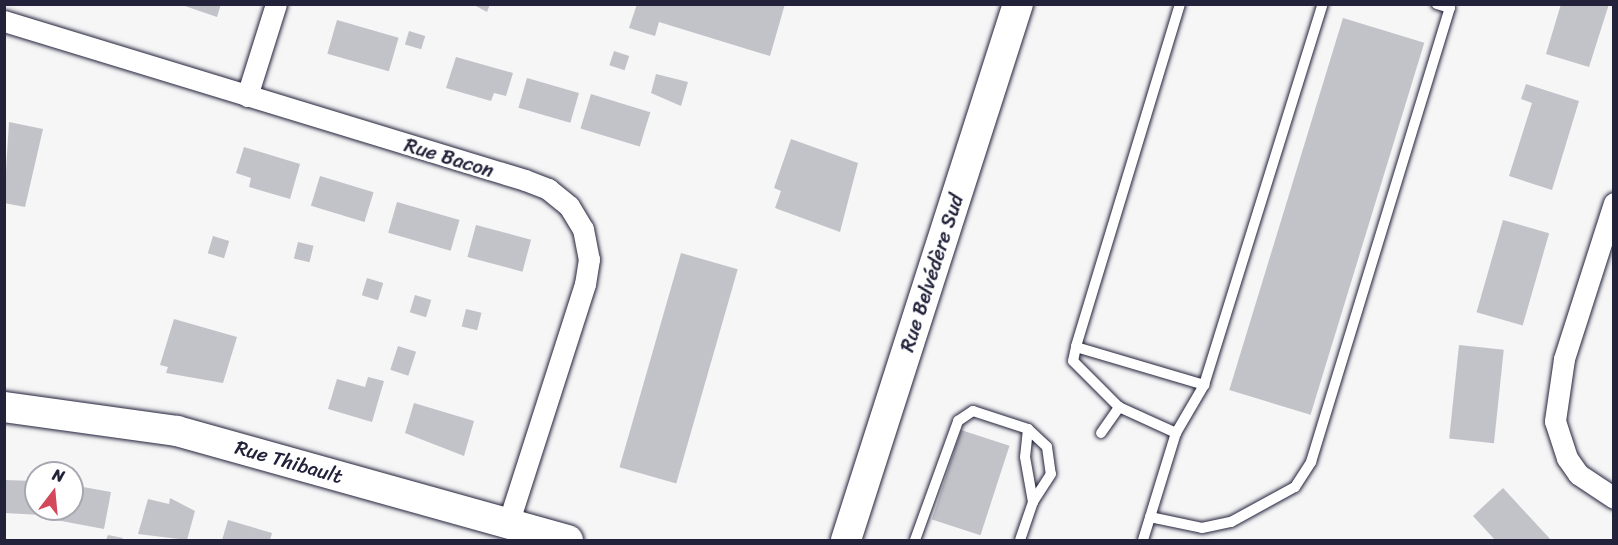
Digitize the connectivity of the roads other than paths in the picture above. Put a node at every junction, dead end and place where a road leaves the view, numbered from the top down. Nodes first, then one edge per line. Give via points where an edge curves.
1 (276, 4) edge
2 (1017, 4) edge
3 (1180, 4) edge
4 (1323, 4) edge
5 (1437, 4) edge
6 (1451, 7) edge
7 (4, 21) edge
8 (247, 96) junction
9 (1614, 203) edge
10 (1076, 347) junction
11 (1204, 385) junction
12 (4, 407) edge
13 (1119, 407) junction
14 (1028, 429) junction
15 (1101, 433) dead end
16 (1176, 433) junction
17 (1614, 498) edge
18 (1033, 502) junction
19 (1150, 518) junction
20 (508, 524) junction
21 (568, 540) edge
22 (846, 540) edge
23 (915, 540) edge
24 (1020, 540) edge
25 (1143, 540) edge

1 - 8 street
2 - 22 street, Rue Belvédère Sud
3 - 10 lane
4 - 11 lane
5 - 6 lane
6 - 19 lane via 1311,462 1295,487 1231,522 1202,528
7 - 8 street, Rue Bacon
8 - 20 street, Rue Bacon via 525,180 548,189 569,206 585,239 585,284
9 - 17 street via 1564,359 1555,421 1567,458 1578,474
10 - 11 lane
10 - 13 lane via 1073,361
11 - 16 lane
12 - 20 street, Rue Thibault via 177,431
13 - 15 lane
13 - 16 lane
14 - 18 lane via 1025,457
14 - 18 lane via 1039,437 1051,460 1046,486
14 - 23 lane via 972,411 964,415
16 - 19 lane
18 - 24 lane
19 - 25 lane
20 - 21 street, Rue Thibault

